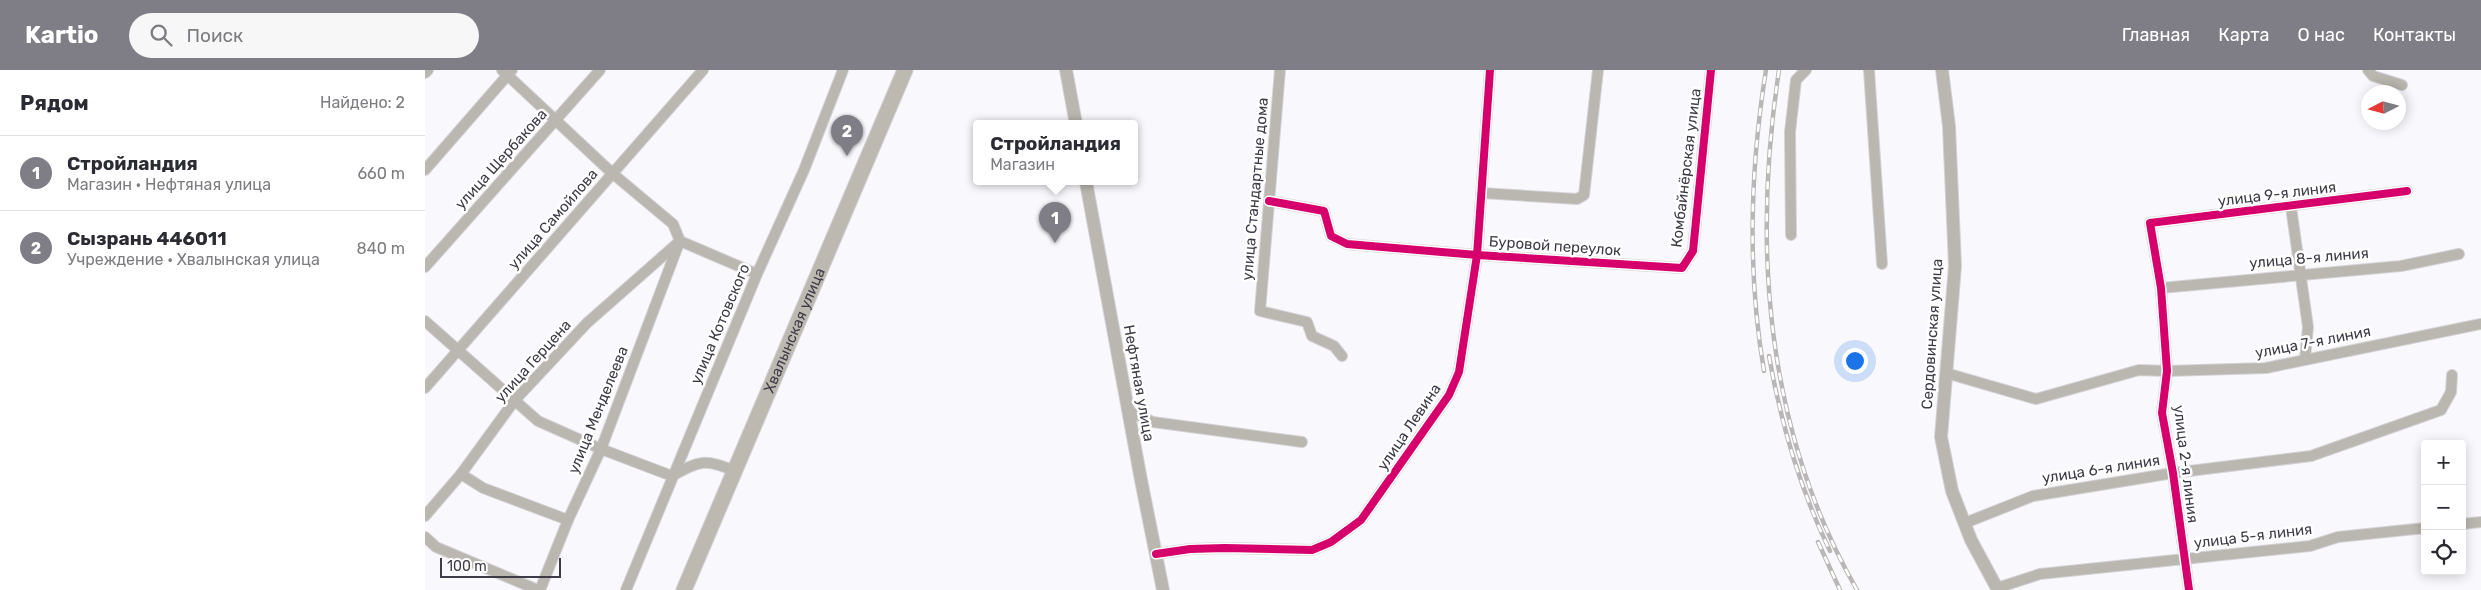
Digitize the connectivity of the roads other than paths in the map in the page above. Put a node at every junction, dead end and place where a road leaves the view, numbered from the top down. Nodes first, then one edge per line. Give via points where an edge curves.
1 (428, 70) edge
2 (600, 70) edge
3 (703, 70) edge
4 (843, 70) edge
5 (905, 70) edge
6 (1066, 70) edge
7 (1280, 70) edge
8 (1490, 70) edge
9 (1598, 70) edge
10 (1711, 70) edge
11 (1806, 70) edge
12 (1869, 70) edge
13 (1942, 70) edge
14 (2368, 70) edge
15 (507, 72) edge
16 (425, 74) edge
17 (2403, 85) dead end
18 (1074, 120) edge
19 (555, 121) junction
20 (425, 170) edge
21 (612, 173) junction
22 (1087, 185) edge
23 (2407, 191) dead end
24 (1481, 193) junction
25 (1269, 201) junction
26 (2291, 207) junction
27 (2150, 223) joint
28 (1791, 235) dead end
29 (680, 241) junction
30 (2459, 254) dead end
31 (1477, 255) junction
32 (1882, 264) dead end
33 (425, 267) edge
34 (1682, 268) joint
35 (757, 274) junction
36 (2300, 274) junction
37 (2161, 288) junction
38 (425, 321) edge
39 (2481, 324) edge
40 (459, 350) junction
41 (1342, 356) dead end
42 (2305, 359) junction
43 (2167, 371) junction
44 (1946, 372) junction
45 (2452, 375) dead end
46 (425, 388) edge
47 (515, 400) junction
48 (1128, 411) junction
49 (1302, 442) dead end
50 (601, 450) junction
51 (734, 471) junction
52 (2173, 473) junction
53 (461, 474) junction
54 (672, 476) junction
55 (425, 516) edge
56 (568, 520) junction
57 (2481, 522) edge
58 (1965, 523) junction
59 (2466, 524) edge
60 (2421, 528) edge
61 (425, 537) edge
62 (1156, 554) junction
63 (2184, 559) junction
64 (1998, 589) edge
65 (539, 590) edge
66 (627, 590) edge
67 (684, 590) edge
68 (1163, 590) edge
69 (2189, 590) edge

1 - 16 street
2 - 19 street, улица Щербакова
3 - 21 street, улица Самойлова
4 - 35 street, улица Котовского via 804,170
5 - 51 main road, Хвалынская улица
6 - 18 street
7 - 25 street, улица Стандартные дома
8 - 24 street, улица Левина
9 - 24 street via 1584,195 1577,199
10 - 34 street, Комбайнёрская улица via 1693,251
11 - 28 street via 1796,80 1790,132
12 - 32 street
13 - 44 street, Сердовинская улица via 1949,126 1955,266
14 - 17 street via 2373,76
15 - 19 street
15 - 20 street
19 - 21 street
19 - 33 street, улица Щербакова
21 - 29 street via 673,224
21 - 40 street, улица Самойлова
22 - 48 street, Нефтяная улица
23 - 26 street, улица 9-я линия
24 - 31 street, улица Левина
25 - 31 street, Буровой переулок via 1324,211 1331,236 1347,244
25 - 41 street, улица Стандартные дома via 1260,311 1307,322 1312,336 1334,346
26 - 27 street, улица 9-я линия
26 - 36 street
27 - 37 street, улица 2-я линия
29 - 35 street
29 - 47 street, улица Герцена via 587,323
29 - 50 street, улица Менделеева
30 - 36 street, улица 8-я линия via 2401,266
31 - 34 street, Буровой переулок
31 - 62 street, улица Левина via 1464,347 1453,388 1361,520 1331,542 1312,550 1225,548
35 - 54 street, улица Котовского
36 - 37 street, улица 8-я линия
36 - 42 street via 2307,327
37 - 43 street, улица 2-я линия
38 - 40 street
39 - 42 street, улица 7-я линия
40 - 46 street, улица Самойлова
40 - 47 street
42 - 43 street, улица 7-я линия via 2266,368
43 - 44 street, улица 7-я линия via 2139,370 2036,398
43 - 52 street, улица 2-я линия via 2162,413
44 - 58 street, Сердовинская улица via 1941,438 1952,491
45 - 52 street, улица 6-я линия via 2451,392 2441,410 2311,456
47 - 50 street via 538,421
47 - 53 street, улица Герцена
48 - 49 street via 1153,422
48 - 62 street, Нефтяная улица
50 - 54 street
50 - 56 street, улица Менделеева
51 - 54 street via 711,463 696,463
51 - 67 main road, Хвалынская улица
52 - 58 street, улица 6-я линия via 2033,496
52 - 63 street, улица 2-я линия
53 - 55 street, улица Герцена
53 - 56 street via 483,488
54 - 66 street, улица Котовского
56 - 65 street, улица Менделеева
57 - 59 street
58 - 64 street, Сердовинская улица
60 - 63 street, улица 5-я линия via 2338,536 2310,546
61 - 65 street via 436,548
62 - 68 street, Нефтяная улица
63 - 64 street, улица 5-я линия via 2040,574
63 - 69 street, улица 2-я линия

